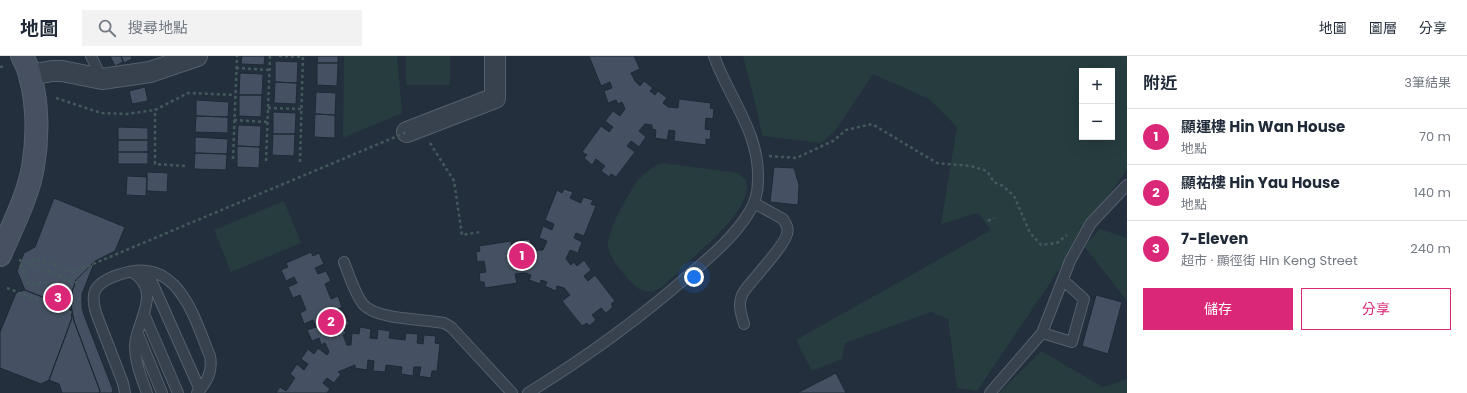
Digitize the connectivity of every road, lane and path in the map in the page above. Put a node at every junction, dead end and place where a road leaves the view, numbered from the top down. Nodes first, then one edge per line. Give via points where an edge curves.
1 (91, 56) edge
2 (197, 56) edge
3 (237, 56) edge
4 (270, 56) edge
5 (279, 56) edge
6 (495, 56) edge
7 (714, 56) edge
8 (303, 57) edge
9 (19, 66) edge
10 (0, 67) edge
11 (236, 68) junction
12 (269, 70) junction
13 (102, 79) junction
14 (235, 95) junction
15 (56, 98) dead end
16 (268, 108) junction
17 (302, 109) junction
18 (155, 110) junction
19 (234, 120) junction
20 (267, 122) junction
21 (413, 130) junction
22 (757, 155) junction
23 (233, 159) dead end
24 (266, 161) dead end
25 (300, 162) dead end
26 (185, 166) dead end
27 (1127, 185) edge
28 (754, 203) junction
29 (994, 218) dead end
30 (988, 221) dead end
31 (1071, 231) dead end
32 (480, 232) dead end
33 (9, 257) edge
34 (344, 262) dead end
35 (147, 271) junction
36 (132, 272) junction
37 (1062, 280) junction
38 (71, 281) junction
39 (80, 284) dead end
40 (7, 288) dead end
41 (144, 314) junction
42 (77, 315) dead end
43 (744, 324) dead end
44 (1042, 333) junction
45 (138, 334) junction
46 (198, 392) edge
47 (125, 393) edge
48 (147, 393) edge
49 (162, 393) edge
50 (178, 393) edge
51 (512, 393) edge
52 (528, 393) edge
53 (990, 393) edge

1 - 13 lane
2 - 13 street via 150,72
3 - 11 path
4 - 12 path
5 - 8 path
6 - 21 street via 495,98
7 - 22 lane via 749,130
8 - 17 path
9 - 10 path
9 - 13 street
9 - 33 street via 35,104 36,135 33,168
11 - 12 path
11 - 14 path
12 - 16 path
14 - 18 path via 188,94
14 - 19 path
15 - 18 path via 101,113 126,114
16 - 17 path
16 - 20 path
17 - 25 path
18 - 26 path via 155,164
19 - 20 path
19 - 23 path
20 - 24 path
21 - 32 path via 454,181 462,235
21 - 38 path, bridge via 74,272 37,259 20,265 29,284
22 - 28 lane via 758,191
22 - 31 path via 796,158 833,141 846,130 872,124 937,163 971,166 987,171 994,182 1014,196 1030,233 1041,245 1057,243
27 - 37 lane via 1090,223
28 - 43 lane via 783,220 788,232 783,242 742,293 739,305
28 - 52 lane via 733,234 669,293 596,349
29 - 30 path
33 - 38 path
34 - 51 lane via 367,309 380,314 444,323 451,327
35 - 36 lane
35 - 46 lane
35 - 46 lane via 164,276 174,284 185,299 210,356 211,373
36 - 41 lane via 139,276 144,284 147,295
36 - 47 lane via 102,283 95,291 94,302
37 - 44 lane
37 - 44 lane via 1084,299 1072,342
38 - 39 path
40 - 42 path
41 - 45 lane
41 - 50 lane
44 - 53 lane
45 - 48 lane via 135,356
45 - 49 lane

